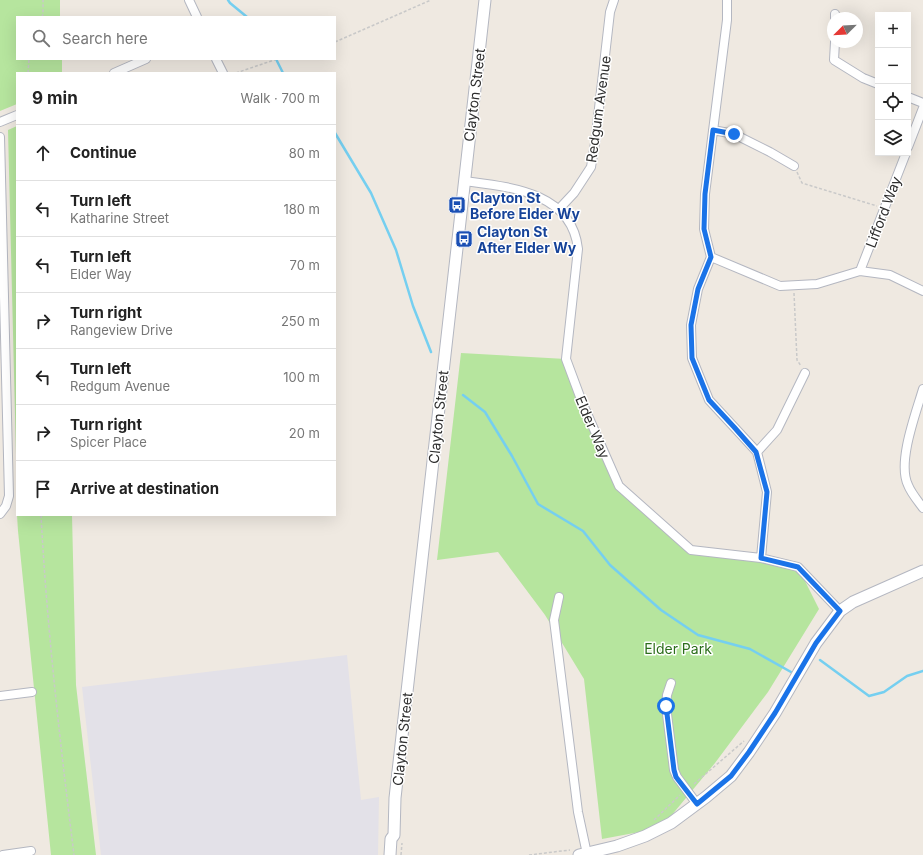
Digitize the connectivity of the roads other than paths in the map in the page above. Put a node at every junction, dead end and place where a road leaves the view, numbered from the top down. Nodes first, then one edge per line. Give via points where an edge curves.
1 (189, 0) edge
2 (485, 0) edge
3 (614, 0) edge
4 (727, 0) edge
5 (197, 16) edge
6 (835, 48) edge
7 (144, 60) edge
8 (216, 60) edge
9 (116, 72) edge
10 (222, 72) edge
11 (875, 83) edge
12 (911, 98) edge
13 (923, 103) edge
14 (923, 108) edge
15 (16, 115) edge
16 (0, 122) edge
17 (713, 130) junction
18 (0, 137) edge
19 (911, 139) edge
20 (905, 156) edge
21 (794, 166) road end
22 (465, 181) junction
23 (1, 204) edge
24 (559, 209) junction
25 (711, 257) junction
26 (860, 272) junction
27 (923, 291) edge
28 (805, 373) road end
29 (923, 389) edge
30 (756, 452) junction
31 (923, 508) edge
32 (0, 514) edge
33 (761, 558) junction
34 (923, 571) edge
35 (559, 597) dead end
36 (840, 611) junction
37 (671, 683) dead end
38 (32, 692) dead end
39 (0, 696) edge
40 (697, 804) junction
41 (394, 835) junction
42 (31, 851) dead end
43 (584, 852) edge
44 (4, 855) edge
45 (390, 855) edge
46 (396, 855) edge

1 - 5 street
2 - 22 main road, Clayton Street
3 - 24 street, Redgum Avenue via 610,12 590,167 574,193
4 - 17 street via 727,20
6 - 11 street via 834,60
7 - 9 street
8 - 10 street
12 - 13 street
14 - 19 street
15 - 16 street
17 - 21 street via 734,134
17 - 25 street via 704,229
18 - 23 street
20 - 26 street, Lifford Way
22 - 24 street, Elder Way via 518,189
22 - 41 main road, Clayton Street via 396,798
23 - 32 street via 9,496
24 - 33 street, Elder Way via 569,219 577,238 578,249 566,359 619,486 691,550
25 - 26 street via 780,286 817,284
25 - 30 street via 698,289 691,325 692,358 709,400
26 - 27 street via 890,275
28 - 30 street via 777,430
29 - 31 street via 903,468 908,485
30 - 33 street via 767,492
33 - 36 street, Elder Way via 798,567
34 - 36 main road via 853,602
35 - 43 street via 554,620
36 - 40 main road via 816,643 749,752 731,776
37 - 40 street via 666,706 674,770 676,777
38 - 39 street
40 - 43 main road via 672,823 645,836 617,846
41 - 45 main road, Clayton Street via 391,839
41 - 46 main road, Clayton Street via 397,840
42 - 44 street

